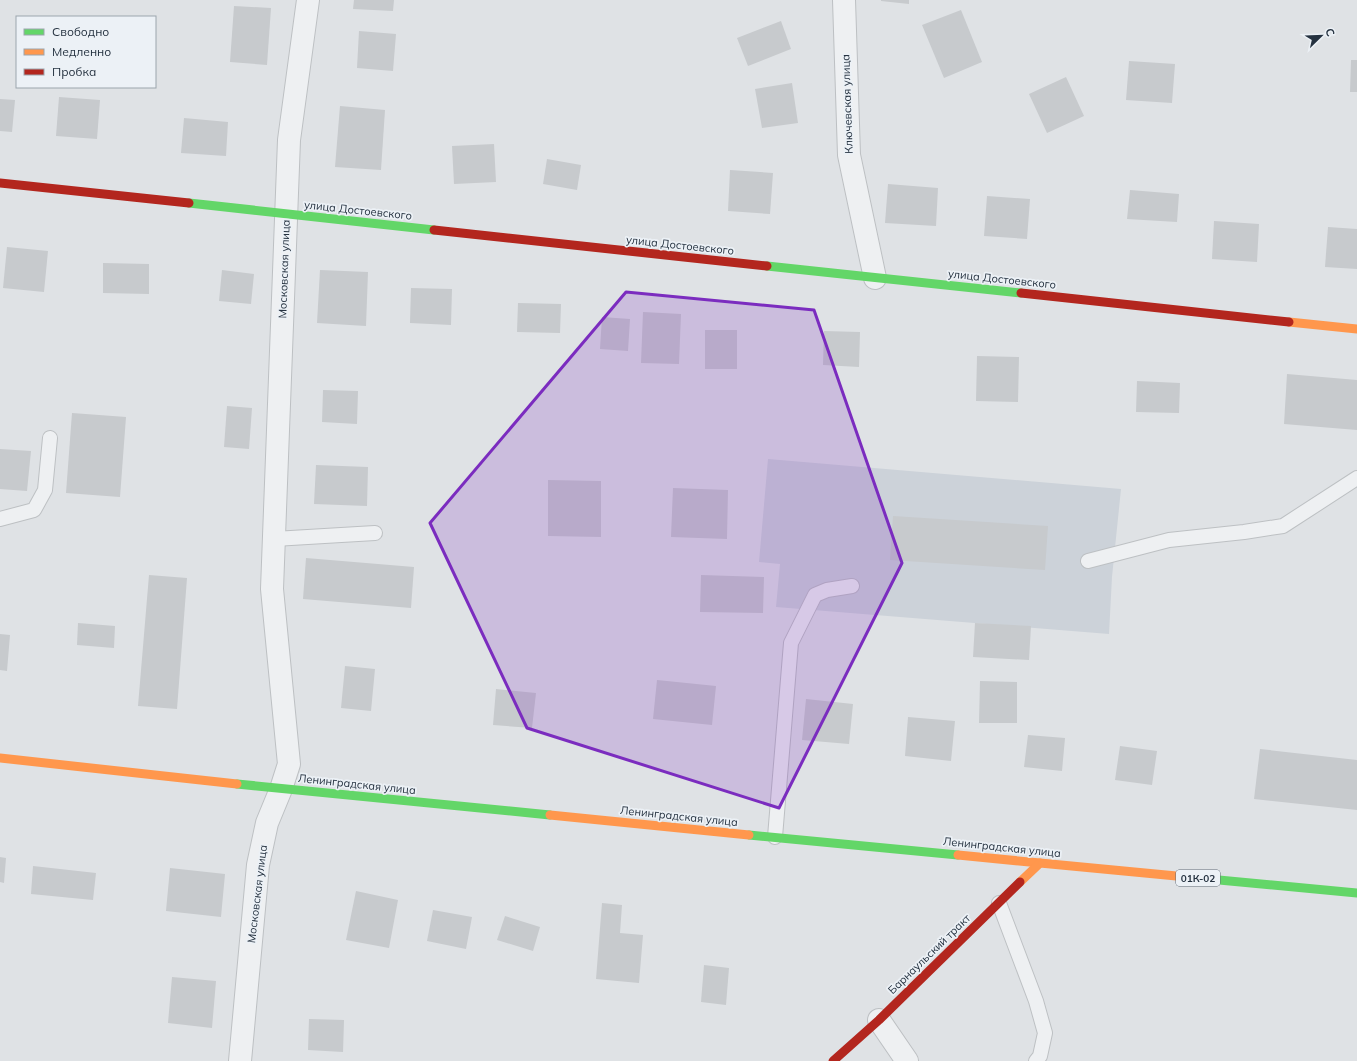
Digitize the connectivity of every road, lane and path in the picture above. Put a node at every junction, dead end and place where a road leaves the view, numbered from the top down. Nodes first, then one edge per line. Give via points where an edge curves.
1 (308, 0) edge
2 (844, 0) edge
3 (0, 183) edge
4 (286, 214) junction
5 (875, 278) junction
6 (1357, 329) edge
7 (50, 438) dead end
8 (1357, 478) edge
9 (0, 519) edge
10 (375, 533) dead end
11 (274, 539) junction
12 (1088, 561) dead end
13 (852, 586) dead end
14 (0, 758) edge
15 (281, 789) junction
16 (775, 837) junction
17 (1040, 863) junction
18 (1357, 893) edge
19 (999, 903) junction
20 (879, 1020) junction
21 (240, 1061) edge
22 (833, 1061) edge
23 (907, 1061) edge
24 (1036, 1061) edge

1 - 4 street, Московская улица via 289,140
2 - 5 street, Ключевская улица via 848,155
3 - 4 street, улица Достоевского
4 - 5 street, улица Достоевского
4 - 11 street, Московская улица
5 - 6 street, улица Достоевского
7 - 9 lane via 45,490 34,510
8 - 12 lane via 1283,526 1169,540
10 - 11 lane
11 - 15 street, Московская улица via 272,589 289,764
13 - 16 lane via 827,590 815,595 791,643
14 - 15 street, Ленинградская улица
15 - 16 street, Ленинградская улица
15 - 21 street, Московская улица via 267,823 258,865
16 - 17 street, Ленинградская улица
17 - 18 street, Ленинградская улица / 01К-02
17 - 19 street, Барнаульский тракт
19 - 20 street, Барнаульский тракт
19 - 24 lane via 1036,1001 1045,1033 1040,1056
20 - 22 street, Барнаульский тракт
20 - 23 street

